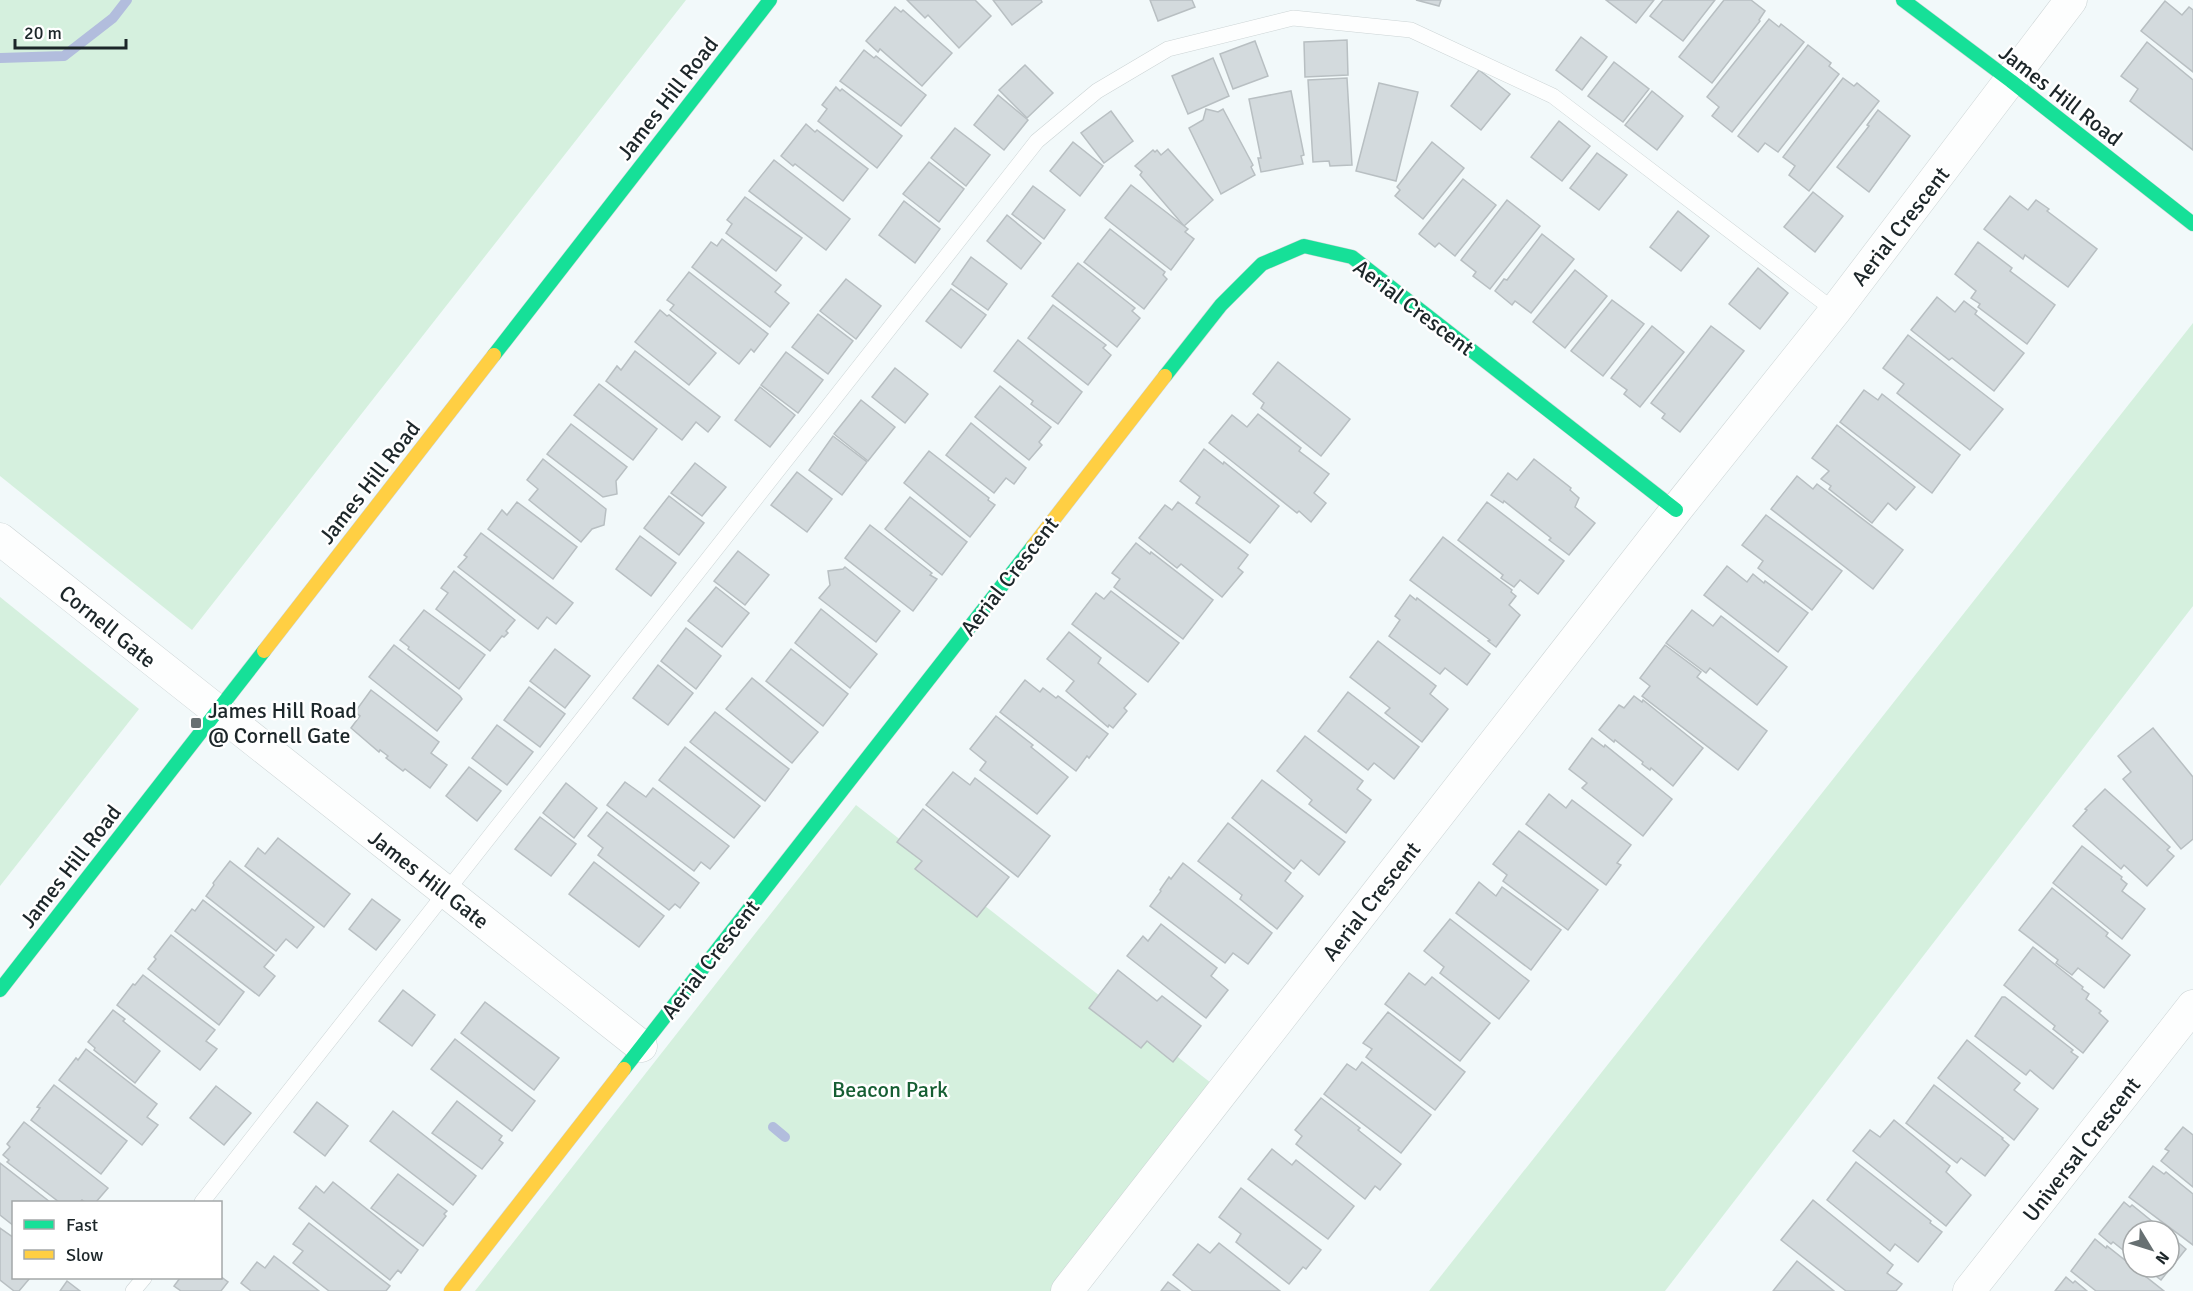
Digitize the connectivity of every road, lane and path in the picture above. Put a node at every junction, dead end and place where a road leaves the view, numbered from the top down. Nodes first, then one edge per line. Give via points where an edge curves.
1 (770, 0) edge
2 (1903, 0) edge
3 (2071, 0) edge
4 (2011, 81) junction
5 (2193, 224) edge
6 (1835, 310) junction
7 (1676, 510) junction
8 (0, 539) edge
9 (217, 712) junction
10 (446, 892) junction
11 (0, 990) edge
12 (2193, 1006) edge
13 (641, 1046) junction
14 (204, 1201) edge
15 (143, 1279) edge
16 (133, 1291) edge
17 (451, 1291) edge
18 (1067, 1291) edge
19 (1969, 1291) edge

1 - 9 street, James Hill Road
2 - 4 street, James Hill Road
3 - 4 street, Aerial Crescent
4 - 5 street, James Hill Road
4 - 6 street, Aerial Crescent
6 - 7 street, Aerial Crescent
6 - 10 lane via 1553,96 1411,30 1293,18 1168,49 1097,92 1037,141
7 - 13 street, Aerial Crescent via 1352,257 1304,246 1262,264 1221,305
7 - 18 street, Aerial Crescent
8 - 9 street, Cornell Gate
9 - 10 street, James Hill Gate
9 - 11 street, James Hill Road
10 - 13 street, James Hill Gate
10 - 14 lane
12 - 19 street, Universal Crescent
13 - 17 street, Aerial Crescent
15 - 16 lane

